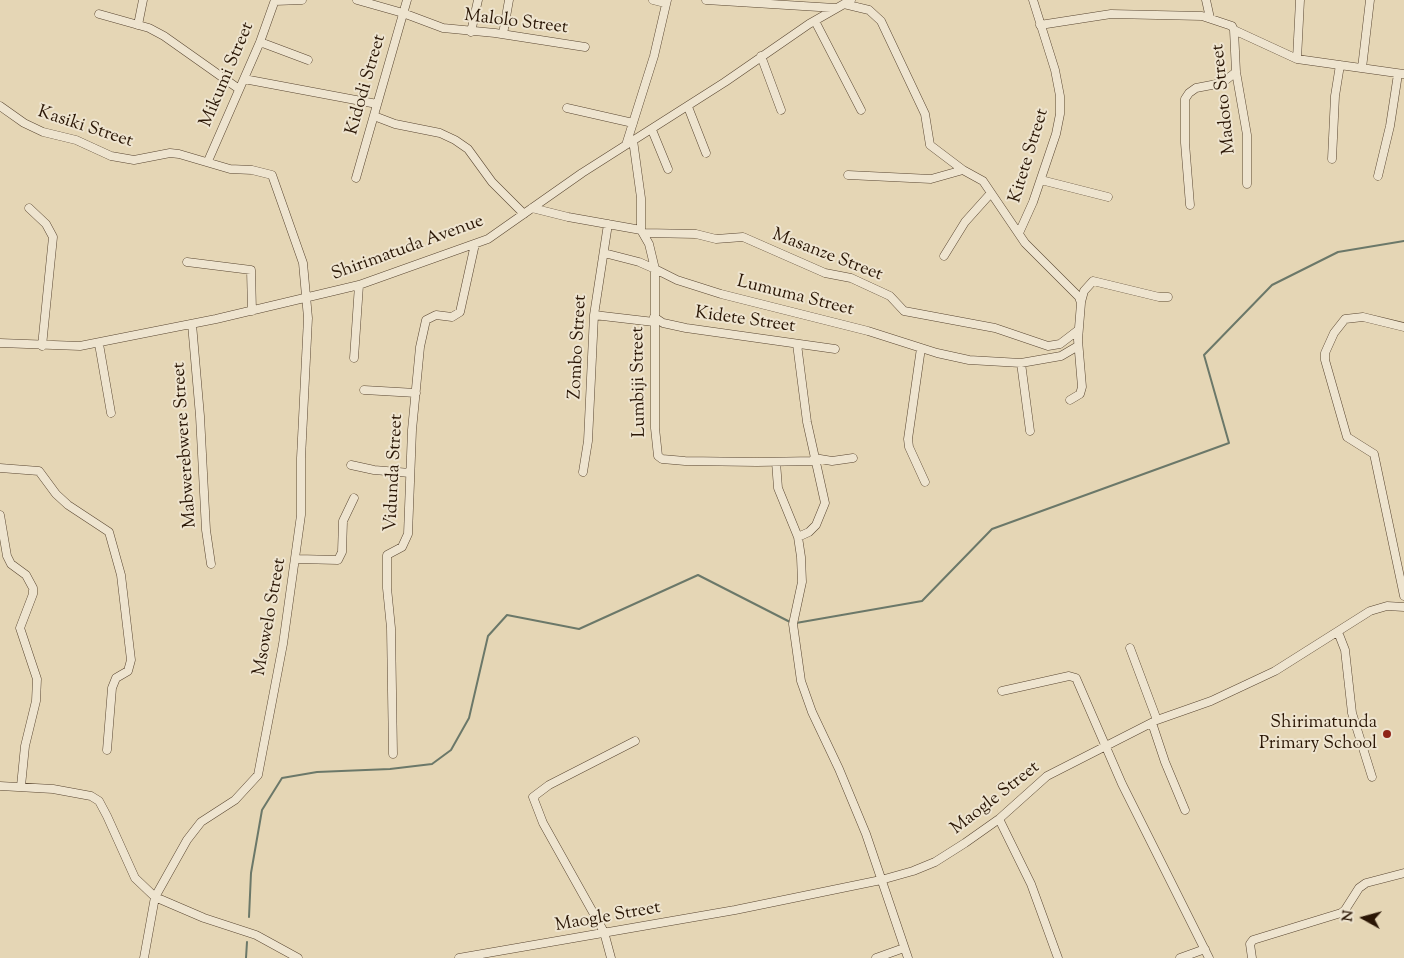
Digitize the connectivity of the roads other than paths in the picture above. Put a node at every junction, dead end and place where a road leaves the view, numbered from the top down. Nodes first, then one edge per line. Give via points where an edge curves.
1 (142, 0) edge
2 (302, 0) edge
3 (357, 0) edge
4 (407, 0) edge
5 (478, 0) edge
6 (509, 0) edge
7 (653, 0) edge
8 (706, 0) edge
9 (1033, 0) edge
10 (1206, 0) edge
11 (1300, 0) edge
12 (1370, 0) edge
13 (275, 1) edge
14 (666, 2) edge
15 (848, 2) edge
16 (835, 8) junction
17 (403, 12) junction
18 (99, 14) dead end
19 (1210, 18) junction
20 (814, 21) junction
21 (1040, 24) junction
22 (138, 25) junction
23 (1234, 30) junction
24 (471, 32) junction
25 (503, 34) junction
26 (260, 42) junction
27 (585, 47) dead end
28 (761, 56) junction
29 (1296, 59) junction
30 (308, 60) dead end
31 (1340, 64) junction
32 (1362, 68) junction
33 (1236, 72) junction
34 (1401, 74) edge
35 (244, 79) junction
36 (239, 89) junction
37 (377, 104) junction
38 (0, 106) edge
39 (688, 107) junction
40 (567, 108) dead end
41 (781, 110) dead end
42 (861, 110) dead end
43 (374, 116) junction
44 (633, 123) junction
45 (652, 130) junction
46 (634, 140) junction
47 (626, 145) junction
48 (706, 153) dead end
49 (1332, 159) dead end
50 (208, 161) junction
51 (668, 169) dead end
52 (963, 170) junction
53 (848, 175) dead end
54 (1378, 176) dead end
55 (356, 178) dead end
56 (1041, 180) junction
57 (1247, 184) dead end
58 (992, 193) junction
59 (1108, 197) dead end
60 (1190, 205) dead end
61 (29, 208) dead end
62 (532, 208) junction
63 (524, 214) junction
64 (608, 224) junction
65 (642, 231) junction
66 (1019, 233) junction
67 (475, 244) junction
68 (604, 253) junction
69 (944, 256) dead end
70 (187, 262) dead end
71 (655, 269) junction
72 (359, 285) junction
73 (1168, 298) dead end
74 (307, 299) junction
75 (1081, 303) junction
76 (252, 312) junction
77 (594, 316) junction
78 (654, 320) junction
79 (192, 324) junction
80 (1404, 327) edge
81 (1077, 330) junction
82 (0, 343) edge
83 (98, 344) junction
84 (797, 344) junction
85 (42, 346) junction
86 (1078, 346) junction
87 (921, 348) junction
88 (835, 349) dead end
89 (354, 358) dead end
90 (1021, 363) junction
91 (364, 390) dead end
92 (416, 393) junction
93 (1070, 400) dead end
94 (110, 413) dead end
95 (1030, 431) dead end
96 (853, 458) dead end
97 (815, 459) junction
98 (776, 462) junction
99 (351, 465) dead end
100 (0, 468) edge
101 (583, 472) dead end
102 (410, 473) junction
103 (925, 482) dead end
104 (354, 498) dead end
105 (0, 514) edge
106 (798, 538) junction
107 (296, 559) junction
108 (211, 564) dead end
109 (1404, 596) edge
110 (1404, 606) edge
111 (1338, 632) junction
112 (1130, 648) dead end
113 (1002, 691) dead end
114 (1155, 722) junction
115 (635, 742) dead end
116 (1106, 746) junction
117 (107, 750) dead end
118 (393, 754) dead end
119 (1372, 778) dead end
120 (0, 786) edge
121 (21, 786) junction
122 (1185, 810) dead end
123 (999, 819) junction
124 (1404, 873) edge
125 (882, 880) junction
126 (155, 897) junction
127 (604, 932) junction
128 (904, 948) junction
129 (1205, 949) junction
130 (144, 958) edge
131 (298, 958) edge
132 (459, 958) edge
133 (611, 958) edge
134 (876, 958) edge
135 (908, 958) edge
136 (1058, 958) edge
137 (1180, 958) edge
138 (1209, 958) edge
139 (1252, 958) edge

1 - 22 street
2 - 13 street
3 - 17 street, Malolo Street
4 - 17 street, Kidodi Street
5 - 24 street
6 - 25 street
7 - 14 street
8 - 16 street
9 - 21 street, Kitete Street
10 - 19 street
11 - 29 street
12 - 32 street
13 - 26 street, Mikumi Street
14 - 44 street via 654,56
15 - 16 street, Shirimatuda Avenue
15 - 52 street via 869,10 881,21 925,114 930,145
16 - 20 street, Shirimatuda Avenue
17 - 24 street, Malolo Street via 443,28
17 - 37 street, Kidodi Street
18 - 22 street
19 - 21 street, Madoto Street via 1096,15
19 - 23 street, Madoto Street via 1226,23
20 - 28 street, Shirimatuda Avenue
20 - 42 street
21 - 56 street, Kitete Street via 1055,70 1061,106
22 - 36 street via 178,44
23 - 29 street
23 - 33 street, Madoto Street
24 - 25 street, Malolo Street
25 - 27 street, Malolo Street
26 - 30 street
26 - 35 street, Mikumi Street
28 - 39 street, Shirimatuda Avenue
28 - 41 street
29 - 31 street
31 - 32 street
31 - 49 street
32 - 34 street
33 - 57 street, Madoto Street via 1247,136
33 - 60 street via 1222,82 1196,88 1185,99
34 - 54 street
35 - 36 street, Mikumi Street
35 - 37 street
36 - 50 street, Mikumi Street
37 - 43 street, Kidodi Street
38 - 50 street, Kasiki Street via 43,132 76,140 112,156 134,160 170,153
39 - 45 street, Shirimatuda Avenue
39 - 48 street
40 - 44 street
43 - 55 street, Kidodi Street
43 - 63 street via 455,140 468,149 492,182
44 - 47 street
45 - 46 street, Shirimatuda Avenue
45 - 51 street
46 - 47 street, Shirimatuda Avenue
46 - 65 street
47 - 62 street, Shirimatuda Avenue
50 - 74 street, Kasiki Street via 230,169 272,175 300,250
52 - 53 street via 931,179
52 - 58 street via 983,181
56 - 59 street
56 - 66 street, Kitete Street
58 - 66 street
58 - 69 street via 965,222
61 - 85 street via 46,224 53,237
62 - 63 street, Shirimatuda Avenue
62 - 64 street
63 - 67 street, Shirimatuda Avenue via 488,239
64 - 65 street
64 - 68 street, Zombo Street
65 - 71 street
65 - 81 street, Masanze Street via 696,234 716,239 743,237 825,273 851,278 884,293 904,311 995,328 1048,346 1060,344
66 - 75 street via 1025,243 1075,290
67 - 72 street, Shirimatuda Avenue
67 - 92 street, Vidunda Street via 460,312 452,317 436,315 426,320
68 - 71 street, Lumuma Street
68 - 77 street, Zombo Street
70 - 76 street via 251,270
71 - 78 street, Lumbiji Street
71 - 87 street, Lumuma Street via 702,288
72 - 74 street, Shirimatuda Avenue
72 - 89 street
73 - 75 street via 1093,281 1084,291
74 - 76 street, Shirimatuda Avenue
74 - 107 street, Msowelo Street via 301,515
75 - 81 street
76 - 79 street, Shirimatuda Avenue
77 - 78 street, Kidete Street
77 - 101 street, Zombo Street via 588,441
78 - 84 street, Kidete Street via 686,328
78 - 98 street, Lumbiji Street via 658,456 668,460
79 - 83 street, Shirimatuda Avenue
79 - 108 street, Mabwerebwere Street
80 - 109 street via 1363,316 1345,319 1334,333 1324,360 1347,437 1374,454
81 - 86 street
82 - 85 street, Shirimatuda Avenue
83 - 85 street, Shirimatuda Avenue
83 - 94 street
84 - 88 street, Kidete Street
84 - 97 street via 805,412
86 - 90 street, Lumuma Street via 1061,356
86 - 93 street via 1082,387 1080,394
87 - 90 street, Lumuma Street via 963,359
87 - 103 street via 908,439
90 - 95 street
91 - 92 street
92 - 102 street, Vidunda Street
96 - 97 street, Lumbiji Street
97 - 98 street, Lumbiji Street
97 - 106 street via 824,495 824,510 816,525
98 - 106 street via 778,488
99 - 102 street
100 - 117 street via 40,471 68,505 109,532 121,576 131,660 128,671 116,678 112,688
102 - 118 street, Vidunda Street via 406,541 402,547 389,553 386,567 391,628
104 - 107 street via 342,521 342,552 338,560
105 - 121 street via 7,556 11,564 26,575 33,588 20,628 37,679
106 - 125 street via 803,572 793,624 802,681 812,712 851,796
107 - 126 street, Msowelo Street via 258,775 235,800 201,822 174,860
110 - 111 street, Maogle Street via 1370,611
111 - 114 street, Maogle Street via 1253,682
111 - 119 street via 1345,650 1352,713
112 - 114 street
113 - 116 street via 1073,676
114 - 116 street, Maogle Street
114 - 122 street via 1165,762
115 - 127 street via 549,785 533,797 551,840
116 - 123 street, Maogle Street via 1047,776
116 - 129 street
120 - 121 street
121 - 126 street via 78,793 99,801 135,878
123 - 125 street, Maogle Street via 936,862
123 - 136 street via 1031,884
124 - 139 street via 1366,883 1341,913 1253,940
125 - 127 street, Maogle Street via 694,918
125 - 128 street
126 - 130 street, Msowelo Street
126 - 131 street via 256,935
127 - 132 street, Maogle Street
127 - 133 street
128 - 134 street
128 - 135 street
129 - 137 street
129 - 138 street

